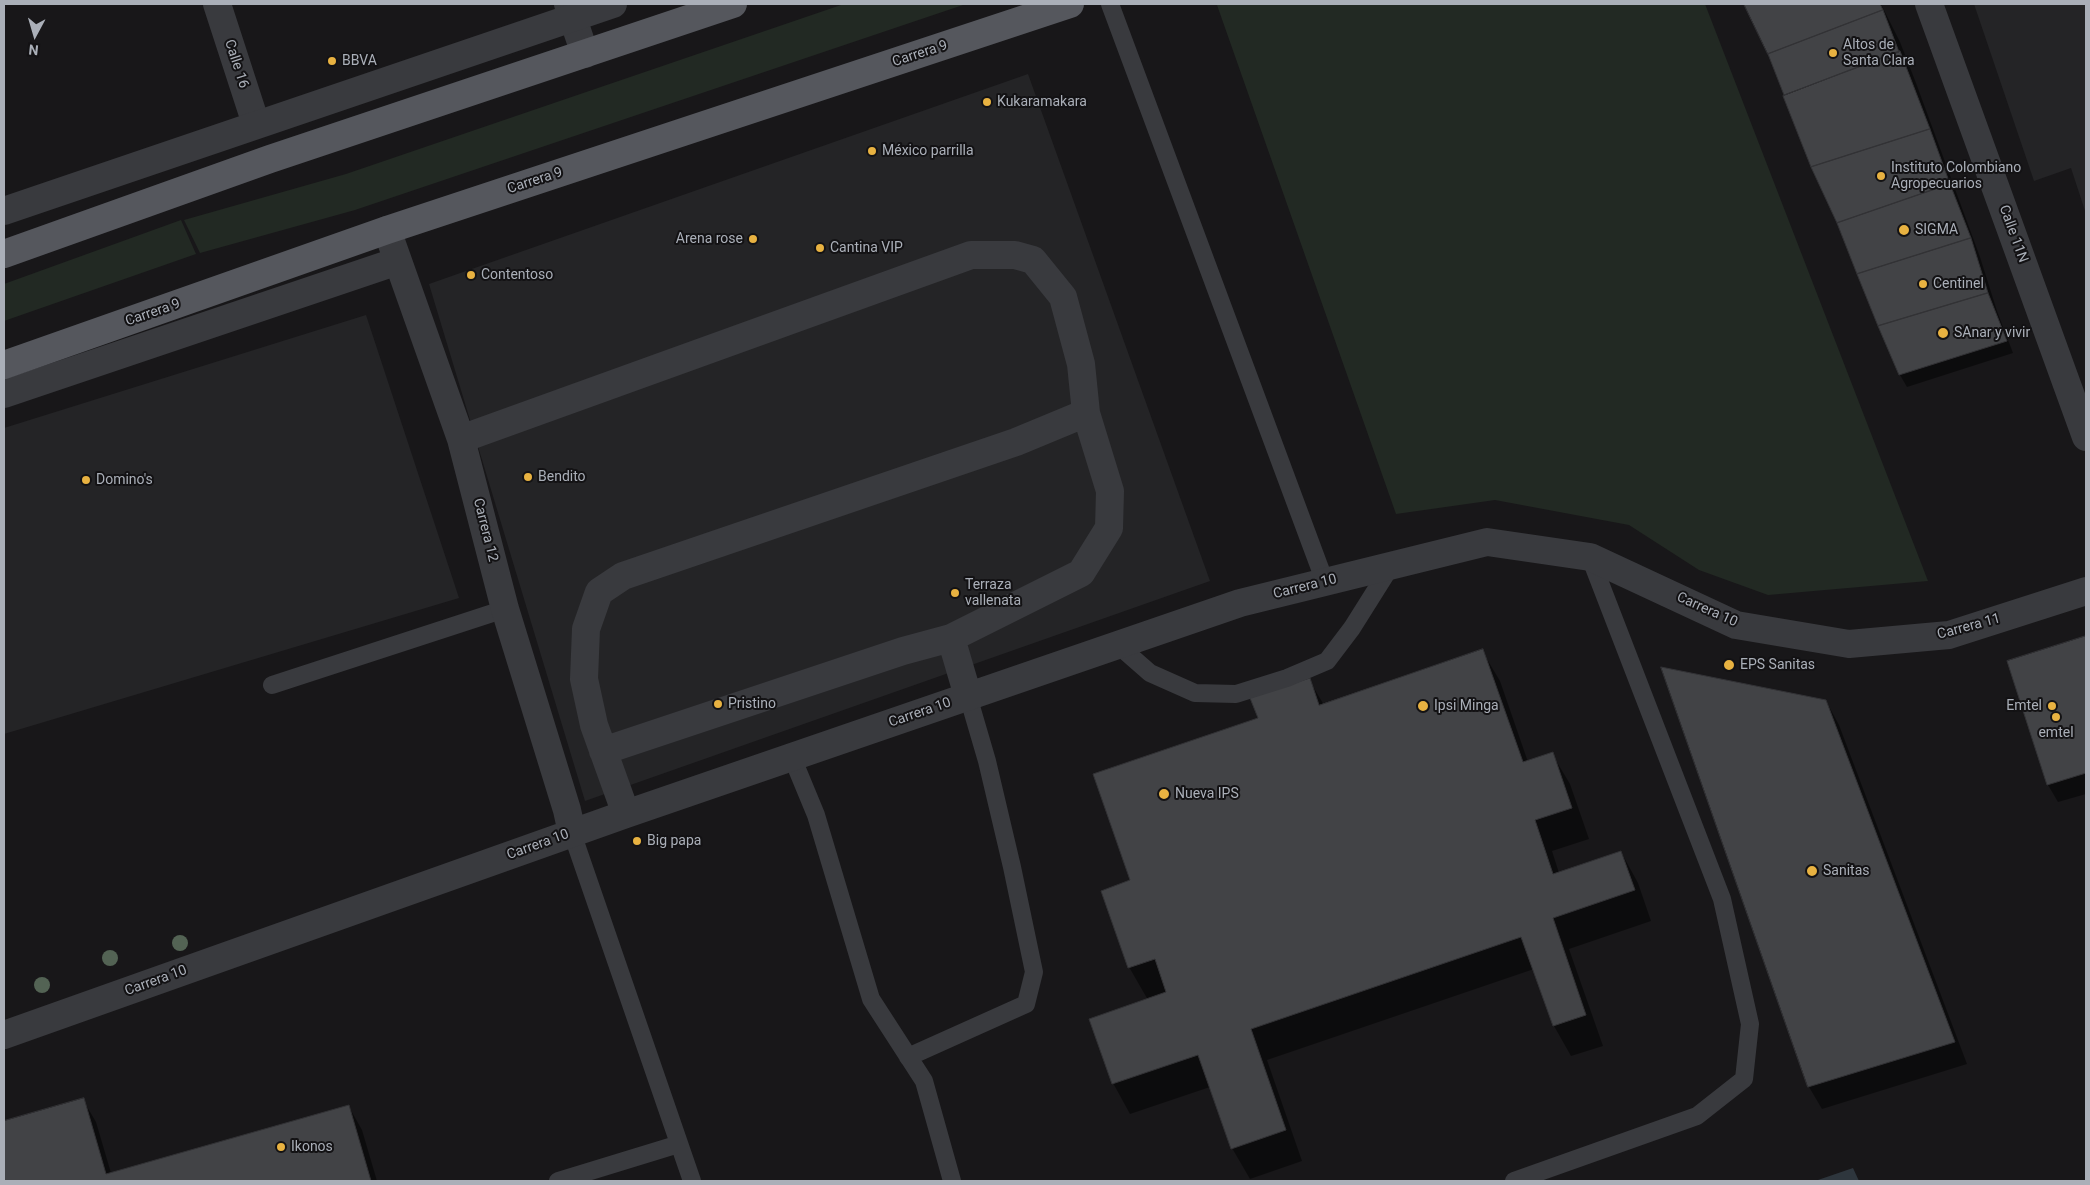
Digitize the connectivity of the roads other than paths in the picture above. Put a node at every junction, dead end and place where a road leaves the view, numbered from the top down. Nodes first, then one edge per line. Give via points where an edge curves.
1 (217, 4) edge
2 (614, 4) edge
3 (733, 4) edge
4 (1070, 4) edge
5 (1110, 4) edge
6 (1929, 4) edge
7 (570, 11) edge
8 (585, 54) junction
9 (256, 124) junction
10 (4, 211) edge
11 (387, 230) junction
12 (4, 254) edge
13 (398, 261) junction
14 (4, 365) edge
15 (4, 394) edge
16 (1086, 413) junction
17 (2086, 437) edge
18 (461, 439) junction
19 (1590, 557) junction
20 (1391, 566) junction
21 (1325, 582) junction
22 (2086, 591) edge
23 (505, 609) junction
24 (951, 638) junction
25 (1849, 644) joint
26 (1118, 645) junction
27 (272, 685) dead end
28 (968, 696) junction
29 (603, 751) junction
30 (792, 757) junction
31 (626, 814) junction
32 (572, 833) junction
33 (4, 1035) edge
34 (908, 1057) junction
35 (679, 1144) junction
36 (558, 1181) edge
37 (692, 1181) edge
38 (952, 1181) edge
39 (1514, 1181) edge

1 - 9 street, Calle 16
2 - 7 street
3 - 8 main road
4 - 11 main road, Carrera 9
5 - 21 lane
6 - 17 street, Calle 11N
7 - 8 street
7 - 9 street
8 - 12 main road via 270,159
9 - 10 street
11 - 13 street, Carrera 12
11 - 14 main road, Carrera 9
13 - 15 street
13 - 18 street, Carrera 12
16 - 18 street via 1082,364 1063,297 1033,260 1015,254 971,255
16 - 24 street via 1110,491 1109,528 1081,573
16 - 29 street via 1016,442 623,576 598,592 586,629 584,679
18 - 23 street, Carrera 12
19 - 20 street, Carrera 10 via 1487,542
19 - 25 street, Carrera 10 via 1736,625
19 - 39 lane via 1722,899 1750,1024 1744,1079 1697,1116
20 - 21 street, Carrera 10
20 - 26 lane via 1327,661 1236,694 1195,693 1150,673
21 - 26 street, Carrera 10 via 1240,603
22 - 25 street, Carrera 11 via 1949,635
23 - 27 lane
23 - 32 street, Carrera 12
24 - 28 street
24 - 29 street
26 - 28 street, Carrera 10
28 - 30 street, Carrera 10
28 - 34 lane via 987,762 1034,972 1026,1004
29 - 31 street
30 - 31 street, Carrera 10
30 - 34 lane via 816,815 871,999
31 - 32 street, Carrera 10
32 - 33 street, Carrera 10
32 - 35 lane
34 - 38 lane via 924,1081
35 - 36 lane
35 - 37 lane

